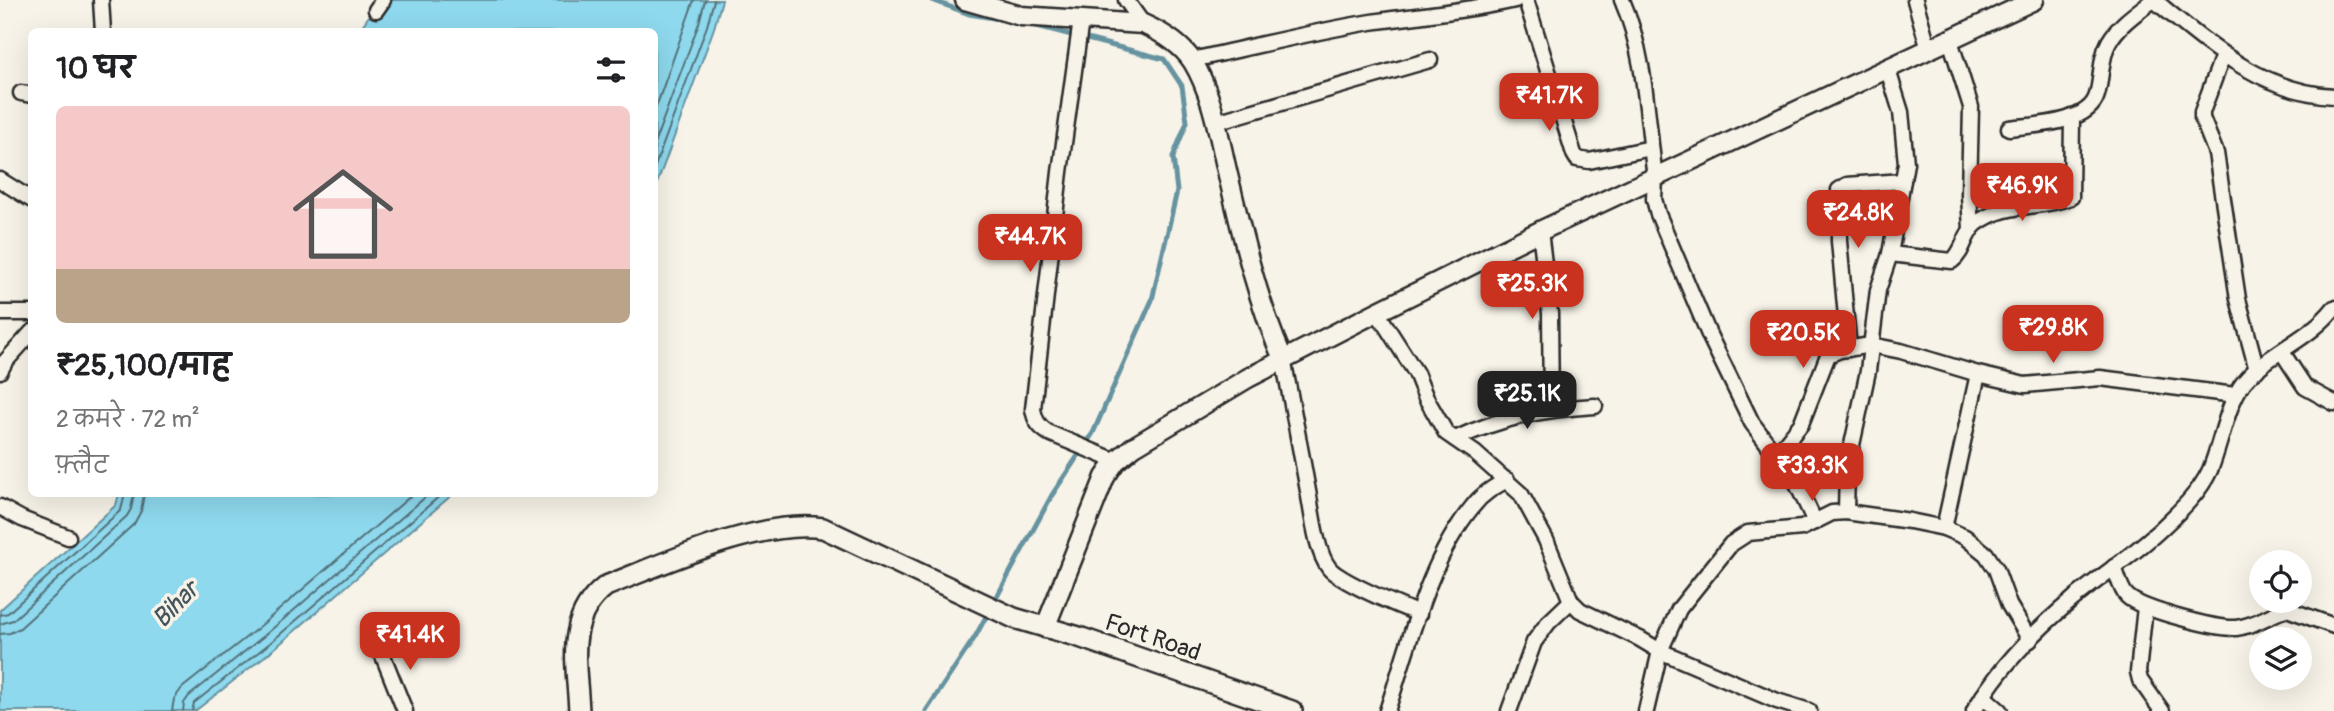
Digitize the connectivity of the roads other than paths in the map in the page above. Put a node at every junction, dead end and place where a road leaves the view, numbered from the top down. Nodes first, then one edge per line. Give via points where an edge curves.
1 (101, 0) edge
2 (965, 0) edge
3 (1126, 0) edge
4 (1515, 0) edge
5 (1525, 0) edge
6 (1622, 0) edge
7 (1915, 0) edge
8 (2034, 0) edge
9 (2154, 0) edge
10 (1081, 20) junction
11 (1143, 24) junction
12 (103, 28) edge
13 (1950, 40) junction
14 (1929, 50) junction
15 (2223, 55) junction
16 (1192, 60) junction
17 (1430, 60) dead end
18 (1888, 70) junction
19 (2334, 96) edge
20 (2072, 117) junction
21 (1216, 122) junction
22 (2009, 128) dead end
23 (1651, 148) junction
24 (1655, 178) junction
25 (0, 180) edge
26 (1903, 181) junction
27 (28, 198) edge
28 (1971, 229) junction
29 (1540, 231) junction
30 (1890, 254) junction
31 (2334, 309) edge
32 (1377, 312) junction
33 (0, 313) edge
34 (28, 313) edge
35 (28, 336) edge
36 (1871, 345) junction
37 (1849, 349) junction
38 (2282, 352) junction
39 (1283, 359) junction
40 (2257, 370) junction
41 (0, 371) edge
42 (1978, 374) junction
43 (2235, 395) junction
44 (2334, 403) edge
45 (1595, 406) dead end
46 (1551, 409) junction
47 (1455, 439) junction
48 (1776, 455) junction
49 (1116, 461) junction
50 (1507, 480) junction
51 (0, 507) edge
52 (1846, 512) junction
53 (1815, 522) junction
54 (1944, 528) junction
55 (68, 537) dead end
56 (2114, 566) junction
57 (1571, 601) junction
58 (2145, 607) junction
59 (1419, 614) junction
60 (2334, 626) edge
61 (1045, 628) junction
62 (2030, 640) junction
63 (379, 646) dead end
64 (1660, 651) junction
65 (1983, 696) junction
66 (404, 711) edge
67 (579, 711) edge
68 (1293, 711) edge
69 (1387, 711) edge
70 (1509, 711) edge
71 (1646, 711) edge
72 (1809, 711) edge
73 (1974, 711) edge
74 (2000, 711) edge
75 (2162, 711) edge

1 - 12 street
2 - 10 street via 1021,16
3 - 11 street
4 - 16 street via 1327,30
5 - 23 street via 1577,159 1589,161
6 - 23 street via 1638,49
7 - 14 street
8 - 13 street
9 - 15 street
9 - 20 street via 2110,40 2094,101
10 - 11 street
10 - 49 street via 1033,410 1041,428 1049,433
11 - 16 street via 1160,31
13 - 14 street
13 - 28 street via 1971,107
14 - 18 street
15 - 19 street via 2290,89
15 - 40 street via 2202,118 2216,152 2238,299
16 - 21 street
17 - 21 street
18 - 24 street
18 - 26 street via 1904,129
20 - 22 street
20 - 28 street via 2071,197 2000,211
21 - 39 street via 1253,277
23 - 24 street
24 - 29 street
24 - 48 street via 1655,207 1710,337 1752,422
25 - 27 street
26 - 30 street
26 - 37 street via 1847,185 1839,191
28 - 30 street via 1952,261
29 - 32 street
29 - 46 street via 1550,313
30 - 36 street via 1878,290
31 - 38 street via 2313,331
32 - 39 street
32 - 47 street via 1416,373 1446,433
33 - 34 street
35 - 41 street
36 - 37 street
36 - 42 street
36 - 52 street via 1847,468
37 - 48 street via 1833,352 1825,360 1801,424
38 - 40 street
38 - 44 street via 2305,387
39 - 49 street
39 - 59 street via 1315,527 1328,568
40 - 43 street
42 - 43 street via 2025,385 2099,378
42 - 54 street
43 - 56 street via 2209,472 2199,488 2163,527
45 - 46 street
46 - 47 street via 1508,417
47 - 50 street
48 - 53 street via 1795,480
49 - 61 street via 1095,498
50 - 57 street via 1531,509
50 - 59 street via 1472,506 1446,545
51 - 55 street
52 - 53 street
52 - 54 street
53 - 64 street via 1798,529 1741,536 1687,597
54 - 62 street via 1986,554
56 - 58 street via 2125,594
56 - 62 street
57 - 64 street via 1592,617
57 - 70 street via 1534,642
58 - 60 street via 2229,628 2287,610
58 - 75 street via 2138,672
59 - 69 street
61 - 67 main road, Fort Road via 989,608 823,528 780,528 711,546 606,586 593,596 580,617 576,638
61 - 68 main road, Fort Road
62 - 65 street
63 - 66 street
64 - 71 street
64 - 72 street
65 - 73 street
65 - 74 street

